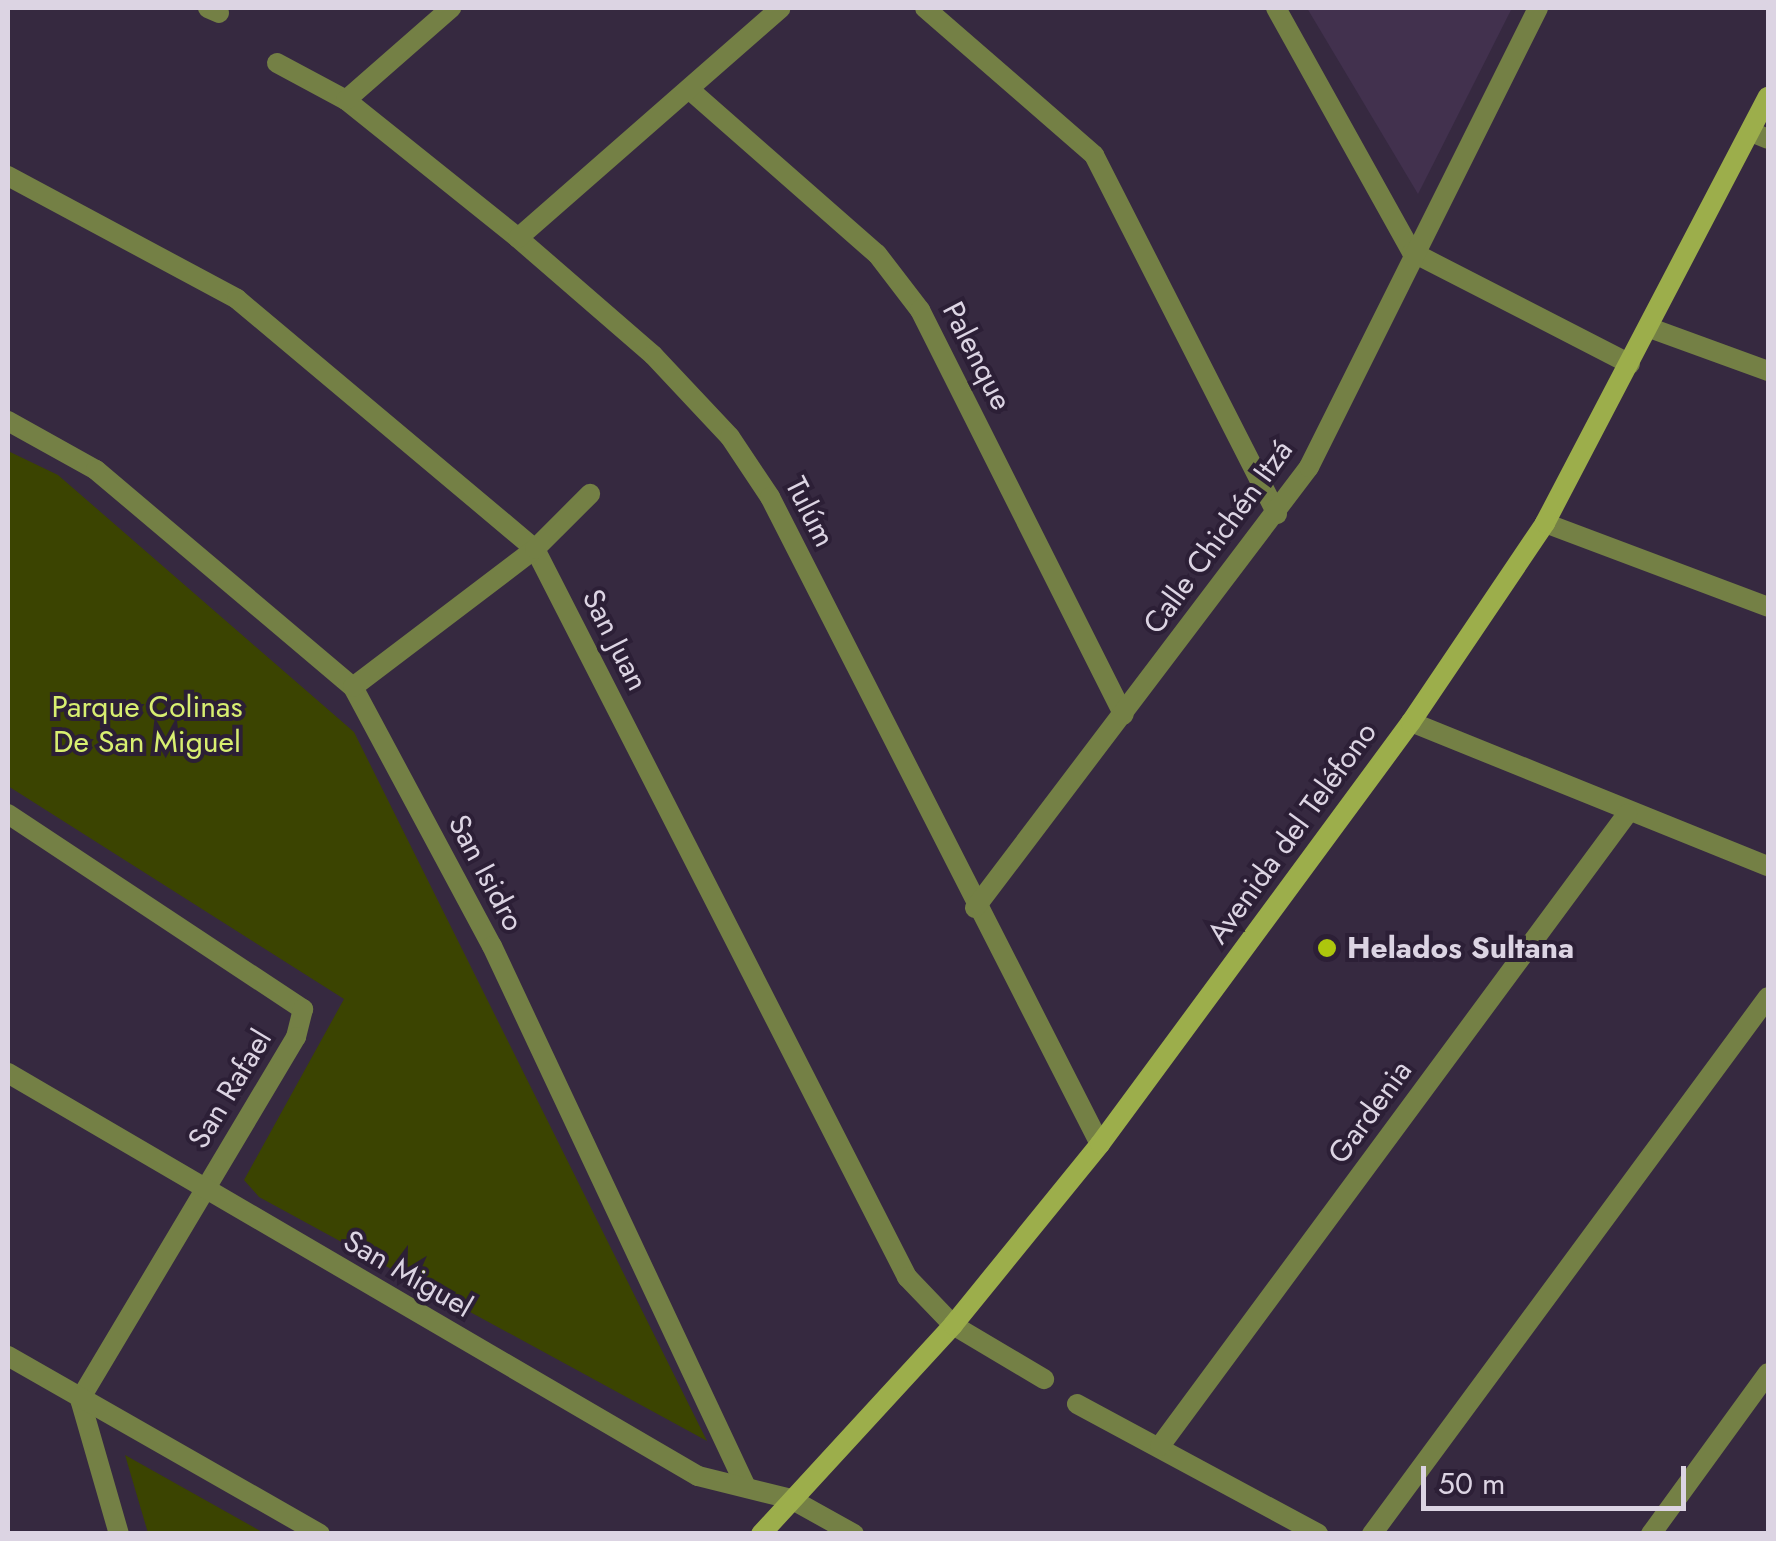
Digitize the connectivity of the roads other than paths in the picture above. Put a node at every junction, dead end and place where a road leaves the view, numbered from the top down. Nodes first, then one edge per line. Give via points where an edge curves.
1 (451, 8) edge
2 (781, 8) edge
3 (925, 8) edge
4 (1276, 8) edge
5 (1538, 8) edge
6 (277, 63) dead end
7 (690, 90) junction
8 (1768, 96) edge
9 (346, 100) junction
10 (1760, 136) edge
11 (8, 176) edge
12 (518, 238) junction
13 (1412, 252) junction
14 (1650, 328) junction
15 (1630, 364) junction
16 (1768, 371) edge
17 (8, 420) edge
18 (590, 494) dead end
19 (1277, 514) junction
20 (1544, 523) junction
21 (535, 549) junction
22 (1768, 607) edge
23 (354, 687) junction
24 (1124, 716) junction
25 (1411, 722) junction
26 (8, 814) edge
27 (1627, 814) junction
28 (1768, 866) edge
29 (975, 908) junction
30 (1768, 997) edge
31 (8, 1074) edge
32 (1100, 1144) junction
33 (204, 1191) junction
34 (952, 1325) junction
35 (8, 1356) edge
36 (1768, 1372) edge
37 (1044, 1379) dead end
38 (80, 1399) junction
39 (1077, 1404) dead end
40 (1160, 1446) junction
41 (746, 1487) junction
42 (791, 1499) junction
43 (118, 1534) edge
44 (320, 1534) edge
45 (761, 1534) edge
46 (854, 1534) edge
47 (1318, 1534) edge
48 (1372, 1534) edge
49 (1650, 1534) edge

1 - 9 street
2 - 7 street
3 - 19 street via 1094,155
4 - 13 street
5 - 13 street, Calle Chichén Itzá
6 - 9 street, Tulúm
7 - 12 street
7 - 24 street, Palenque via 877,254 920,310
8 - 10 street, Avenida del Teléfono
9 - 12 street, Tulúm
10 - 14 street, Avenida del Teléfono
11 - 21 street, San Juan via 237,299
12 - 29 street, Tulúm via 699,399 753,467
13 - 15 street
13 - 19 street, Calle Chichén Itzá via 1309,467
14 - 15 street, Avenida del Teléfono
14 - 16 street
15 - 20 street, Avenida del Teléfono
17 - 23 street, San Isidro via 96,470
18 - 21 street
19 - 24 street, Calle Chichén Itzá
20 - 22 street
20 - 25 street, Avenida del Teléfono
21 - 23 street
21 - 34 street, San Juan via 898,1261
23 - 41 street, San Isidro via 492,946
24 - 29 street, Calle Chichén Itzá
25 - 27 street
25 - 32 street, Avenida del Teléfono
26 - 33 street, San Rafael via 302,1008 296,1037
27 - 28 street
27 - 40 street, Gardenia
29 - 32 street, Tulúm
30 - 48 street
31 - 33 street, San Miguel
32 - 34 street, Avenida del Teléfono
33 - 38 street, San Rafael
33 - 41 street, San Miguel via 698,1476
34 - 37 street, San Juan
34 - 42 street, Avenida del Teléfono
35 - 38 street
36 - 49 street
38 - 43 street
38 - 44 street
39 - 40 street
40 - 47 street
41 - 42 street, San Miguel
42 - 45 street, Avenida del Teléfono
42 - 46 street, San Miguel

